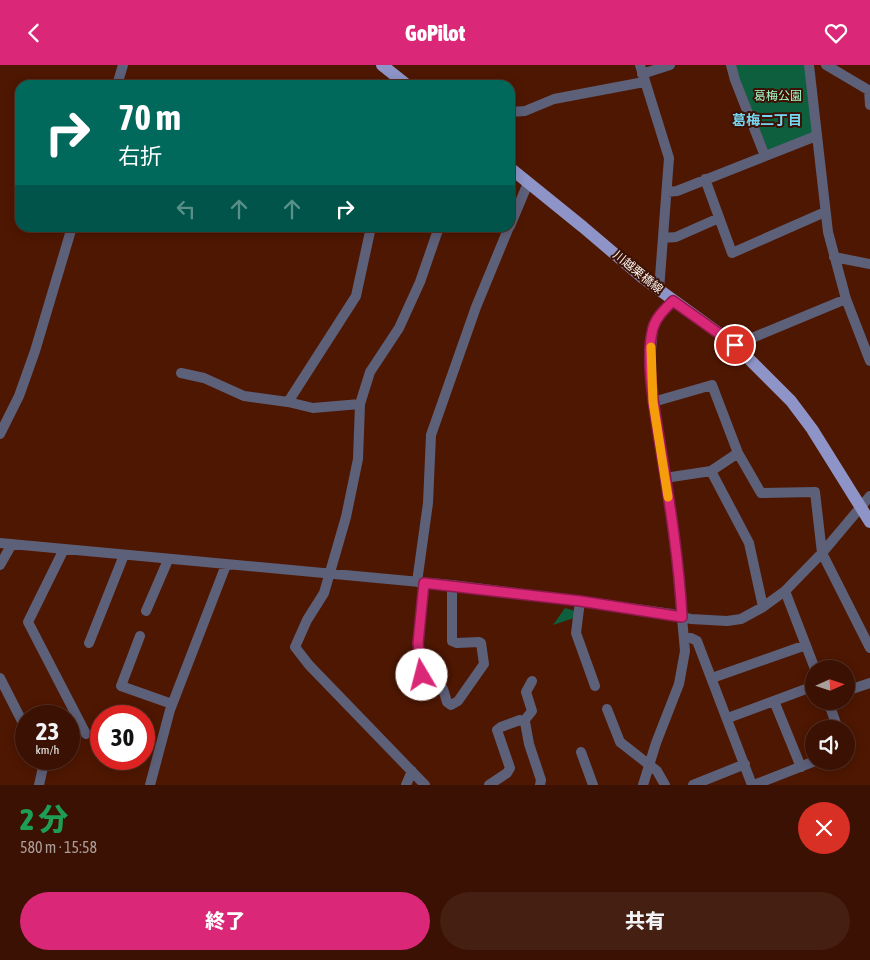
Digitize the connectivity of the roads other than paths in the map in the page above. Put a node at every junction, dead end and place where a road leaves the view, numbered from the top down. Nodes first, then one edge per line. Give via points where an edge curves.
1 (123, 65) edge
2 (382, 65) edge
3 (670, 65) edge
4 (731, 65) edge
5 (809, 65) edge
6 (826, 65) edge
7 (642, 73) edge
8 (118, 80) edge
9 (401, 80) edge
10 (869, 90) edge
11 (870, 105) edge
12 (515, 112) edge
13 (816, 136) junction
14 (765, 156) junction
15 (515, 172) edge
16 (705, 179) junction
17 (528, 183) junction
18 (667, 191) junction
19 (825, 212) junction
20 (515, 215) edge
21 (719, 218) junction
22 (71, 232) edge
23 (370, 232) edge
24 (437, 232) edge
25 (508, 232) edge
26 (663, 237) junction
27 (834, 257) junction
28 (870, 264) edge
29 (659, 290) junction
30 (846, 299) junction
31 (673, 301) junction
32 (735, 345) junction
33 (870, 361) edge
34 (181, 373) dead end
35 (288, 402) junction
36 (653, 402) junction
37 (360, 404) junction
38 (0, 435) edge
39 (738, 453) junction
40 (711, 471) junction
41 (665, 478) junction
42 (870, 496) edge
43 (861, 507) junction
44 (870, 521) edge
45 (0, 543) edge
46 (12, 544) junction
47 (64, 549) junction
48 (822, 553) junction
49 (124, 555) junction
50 (168, 560) junction
51 (0, 565) edge
52 (226, 565) junction
53 (328, 573) junction
54 (420, 582) junction
55 (452, 585) junction
56 (785, 591) junction
57 (580, 601) junction
58 (763, 607) junction
59 (146, 611) dead end
60 (682, 617) junction
61 (140, 636) dead end
62 (684, 639) junction
63 (89, 643) dead end
64 (806, 645) junction
65 (870, 648) edge
66 (812, 660) edge
67 (712, 678) junction
68 (0, 679) edge
69 (532, 681) dead end
70 (870, 683) edge
71 (594, 686) dead end
72 (855, 688) edge
73 (805, 689) edge
74 (774, 701) junction
75 (172, 704) junction
76 (15, 708) edge
77 (607, 709) dead end
78 (728, 718) junction
79 (524, 721) junction
80 (86, 735) dead end
81 (581, 752) dead end
82 (649, 764) junction
83 (745, 764) junction
84 (805, 765) edge
85 (801, 767) junction
86 (42, 770) edge
87 (412, 771) junction
88 (38, 785) edge
89 (150, 785) edge
90 (406, 785) edge
91 (424, 785) edge
92 (489, 785) edge
93 (540, 785) edge
94 (593, 785) edge
95 (643, 785) edge
96 (665, 785) edge
97 (692, 785) edge
98 (753, 785) edge

1 - 8 street
2 - 9 main road
3 - 7 street
4 - 14 street via 734,81
5 - 13 street
6 - 10 street
7 - 12 street via 604,89 554,99
7 - 18 street via 668,153
10 - 11 street
13 - 14 street
13 - 19 street
14 - 16 street
15 - 17 main road, 川越栗橋線
16 - 18 street via 677,191
16 - 21 street
17 - 20 street
17 - 29 main road, 川越栗橋線
18 - 26 street
19 - 21 street via 732,253
19 - 27 street
21 - 26 street via 676,237
22 - 38 street via 35,351 19,396
23 - 35 street via 356,296
24 - 37 street via 416,291 399,328 370,372
25 - 54 street via 476,307 431,435
26 - 29 street
27 - 28 street
27 - 30 street
29 - 31 main road, 川越栗橋線
30 - 32 street
30 - 33 street
31 - 32 main road, 川越栗橋線
31 - 36 street via 653,328
32 - 43 main road, 川越栗橋線 via 791,401
34 - 35 street via 204,378 244,396
35 - 37 street via 313,408
36 - 39 street via 712,385
36 - 41 street
37 - 53 street via 358,459 346,517
39 - 40 street
39 - 48 street via 761,493 814,492
40 - 41 street
40 - 58 street via 749,543
41 - 60 street
42 - 43 street
43 - 44 main road, 川越栗橋線
43 - 48 street
45 - 46 street
46 - 47 street
46 - 51 street
47 - 49 street
47 - 80 street via 28,622
48 - 56 street
48 - 65 street
49 - 50 street
49 - 63 street
50 - 52 street
50 - 59 street
52 - 53 street
52 - 75 street
53 - 54 street
53 - 87 street via 324,593 295,647
54 - 55 street
54 - 55 street via 418,637 421,671 443,689 447,702 452,705 484,664 479,642 452,641
55 - 57 street
56 - 58 street
56 - 64 street
57 - 60 street
57 - 71 street via 576,633
58 - 60 street via 741,619 727,621
60 - 62 street
61 - 75 street via 121,686
62 - 67 street via 697,641
62 - 82 street via 679,684
64 - 66 street
64 - 67 street
67 - 78 street
68 - 76 street
69 - 79 street via 526,692 532,711
70 - 72 street
73 - 74 street
74 - 78 street
74 - 85 street
75 - 89 street
77 - 82 street via 620,741
78 - 83 street
79 - 92 street via 499,728 510,769
79 - 93 street via 542,780
81 - 94 street
82 - 95 street
82 - 96 street via 660,774
83 - 97 street
83 - 98 street
84 - 85 street
85 - 98 street
86 - 88 street
87 - 90 street
87 - 91 street

